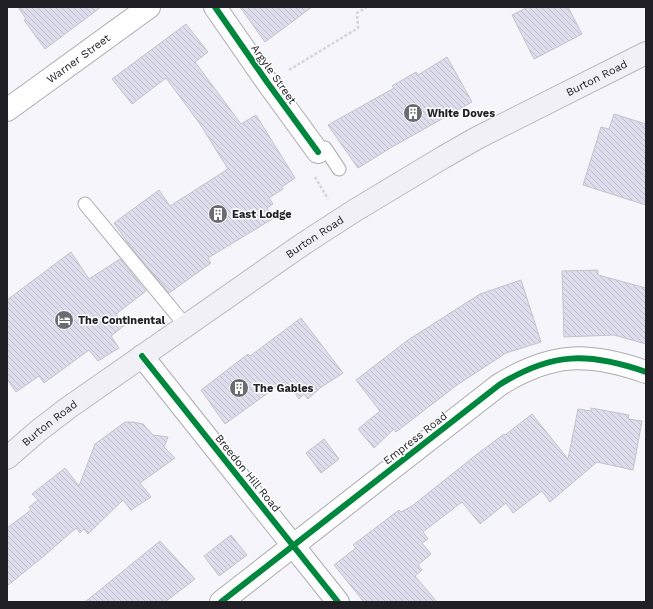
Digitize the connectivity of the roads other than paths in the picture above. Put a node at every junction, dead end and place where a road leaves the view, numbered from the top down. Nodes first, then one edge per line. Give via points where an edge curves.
1 (149, 7) edge
2 (215, 7) edge
3 (646, 53) edge
4 (7, 110) edge
5 (318, 152) joint
6 (339, 169) dead end
7 (85, 204) dead end
8 (186, 326) junction
9 (142, 356) junction
10 (646, 372) edge
11 (7, 458) edge
12 (293, 545) junction
13 (221, 602) edge
14 (338, 602) edge

1 - 4 street, Warner Street
2 - 5 street, Argyle Street
3 - 8 main road, Burton Road via 442,158 303,244
5 - 6 lane via 325,148
7 - 8 lane
8 - 9 main road, Burton Road
9 - 11 main road, Burton Road via 62,412
9 - 12 street, Breedon Hill Road
10 - 12 street, Empress Road via 609,361 577,358 538,366 514,376
12 - 13 street, Empress Road
12 - 14 street, Breedon Hill Road

